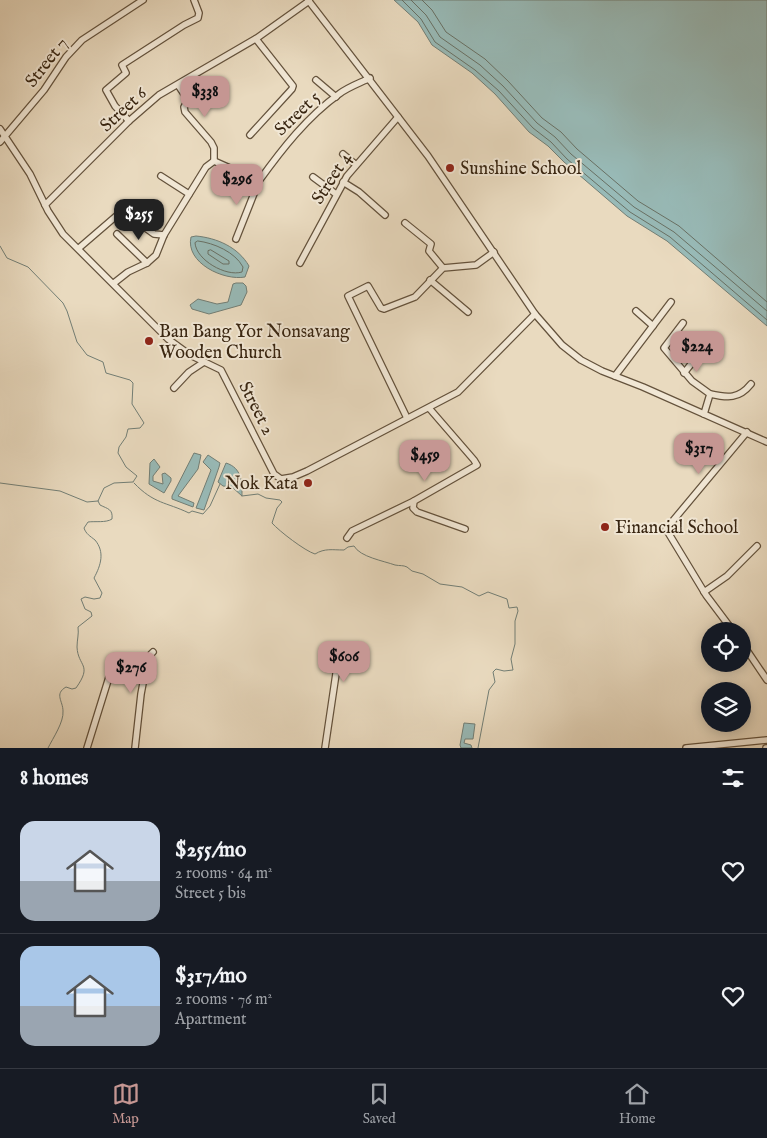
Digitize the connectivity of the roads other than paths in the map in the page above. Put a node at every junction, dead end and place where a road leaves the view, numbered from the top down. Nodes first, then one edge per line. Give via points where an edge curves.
1 (143, 0) edge
2 (194, 0) edge
3 (308, 1) edge
4 (256, 38) junction
5 (370, 78) junction
6 (316, 80) dead end
7 (178, 85) junction
8 (336, 97) junction
9 (398, 117) junction
10 (129, 121) junction
11 (0, 129) edge
12 (250, 135) dead end
13 (5, 136) junction
14 (0, 142) edge
15 (343, 154) dead end
16 (214, 160) junction
17 (355, 164) junction
18 (161, 176) dead end
19 (313, 177) dead end
20 (259, 181) junction
21 (343, 182) junction
22 (188, 194) junction
23 (336, 194) junction
24 (46, 206) junction
25 (385, 215) dead end
26 (405, 223) dead end
27 (116, 234) dead end
28 (164, 235) junction
29 (236, 239) dead end
30 (79, 248) junction
31 (494, 252) junction
32 (147, 263) junction
33 (300, 263) dead end
34 (443, 268) junction
35 (430, 280) junction
36 (114, 283) junction
37 (671, 302) dead end
38 (636, 311) dead end
39 (468, 312) dead end
40 (535, 314) junction
41 (683, 323) dead end
42 (653, 326) junction
43 (707, 344) dead end
44 (204, 362) junction
45 (684, 373) junction
46 (615, 376) junction
47 (751, 384) dead end
48 (174, 388) dead end
49 (710, 394) junction
50 (429, 408) junction
51 (704, 414) junction
52 (407, 418) junction
53 (747, 432) junction
54 (767, 442) edge
55 (414, 501) junction
56 (465, 529) dead end
57 (347, 538) dead end
58 (757, 546) dead end
59 (704, 592) junction
60 (726, 622) edge
61 (153, 652) dead end
62 (751, 657) edge
63 (114, 661) dead end
64 (337, 667) dead end
65 (767, 680) edge
66 (767, 740) edge
67 (87, 748) edge
68 (136, 748) edge
69 (326, 748) edge
70 (686, 748) edge

1 - 13 street, Street 7 via 82,40
2 - 10 street via 198,18 122,65 126,73 106,90
3 - 4 street, Street 6
3 - 5 street
4 - 7 street, Street 6
4 - 12 street via 293,86
5 - 8 street, Street 5
5 - 9 street
6 - 8 street
7 - 10 street, Street 6 via 159,95
7 - 16 street via 188,100 185,112 211,142
8 - 20 street, Street 5 via 284,146
9 - 17 street, Street 4
9 - 31 street
10 - 24 street, Street 6
11 - 13 street, Street 2
13 - 14 street, Street 7
13 - 24 street, Street 2
15 - 17 street
16 - 20 street
16 - 22 street
17 - 21 street, Street 4
18 - 22 street
19 - 23 street
20 - 29 street, Street 5
21 - 23 street, Street 4
21 - 25 street
22 - 28 street
23 - 33 street, Street 4
24 - 30 street, Street 2 via 63,234
26 - 34 street via 431,244 429,251
27 - 32 street
28 - 30 street via 154,234 122,211
28 - 32 street via 156,255
30 - 36 street, Street 2
31 - 34 street via 476,265
31 - 40 street
32 - 36 street
34 - 35 street
35 - 39 street
35 - 52 street via 415,297 384,309 368,286 348,296
36 - 44 street, Street 2 via 168,339
37 - 42 street
38 - 42 street
40 - 46 street via 562,345 581,360
40 - 50 street, Street 2 via 466,385
41 - 45 street via 664,348
42 - 46 street
43 - 45 street
44 - 48 street
44 - 52 street, Street 2 via 221,370 274,474 281,480 306,471
45 - 49 street
46 - 51 street
47 - 49 street via 734,397
49 - 51 street
50 - 52 street, Street 2
50 - 55 street via 477,465
51 - 53 street
53 - 54 street
53 - 59 street via 666,530
55 - 56 street via 413,508 417,512
55 - 57 street via 352,532
58 - 59 street via 727,576
59 - 60 street
61 - 68 street via 148,657 141,694
62 - 65 street
63 - 67 street
64 - 69 street
66 - 70 street

